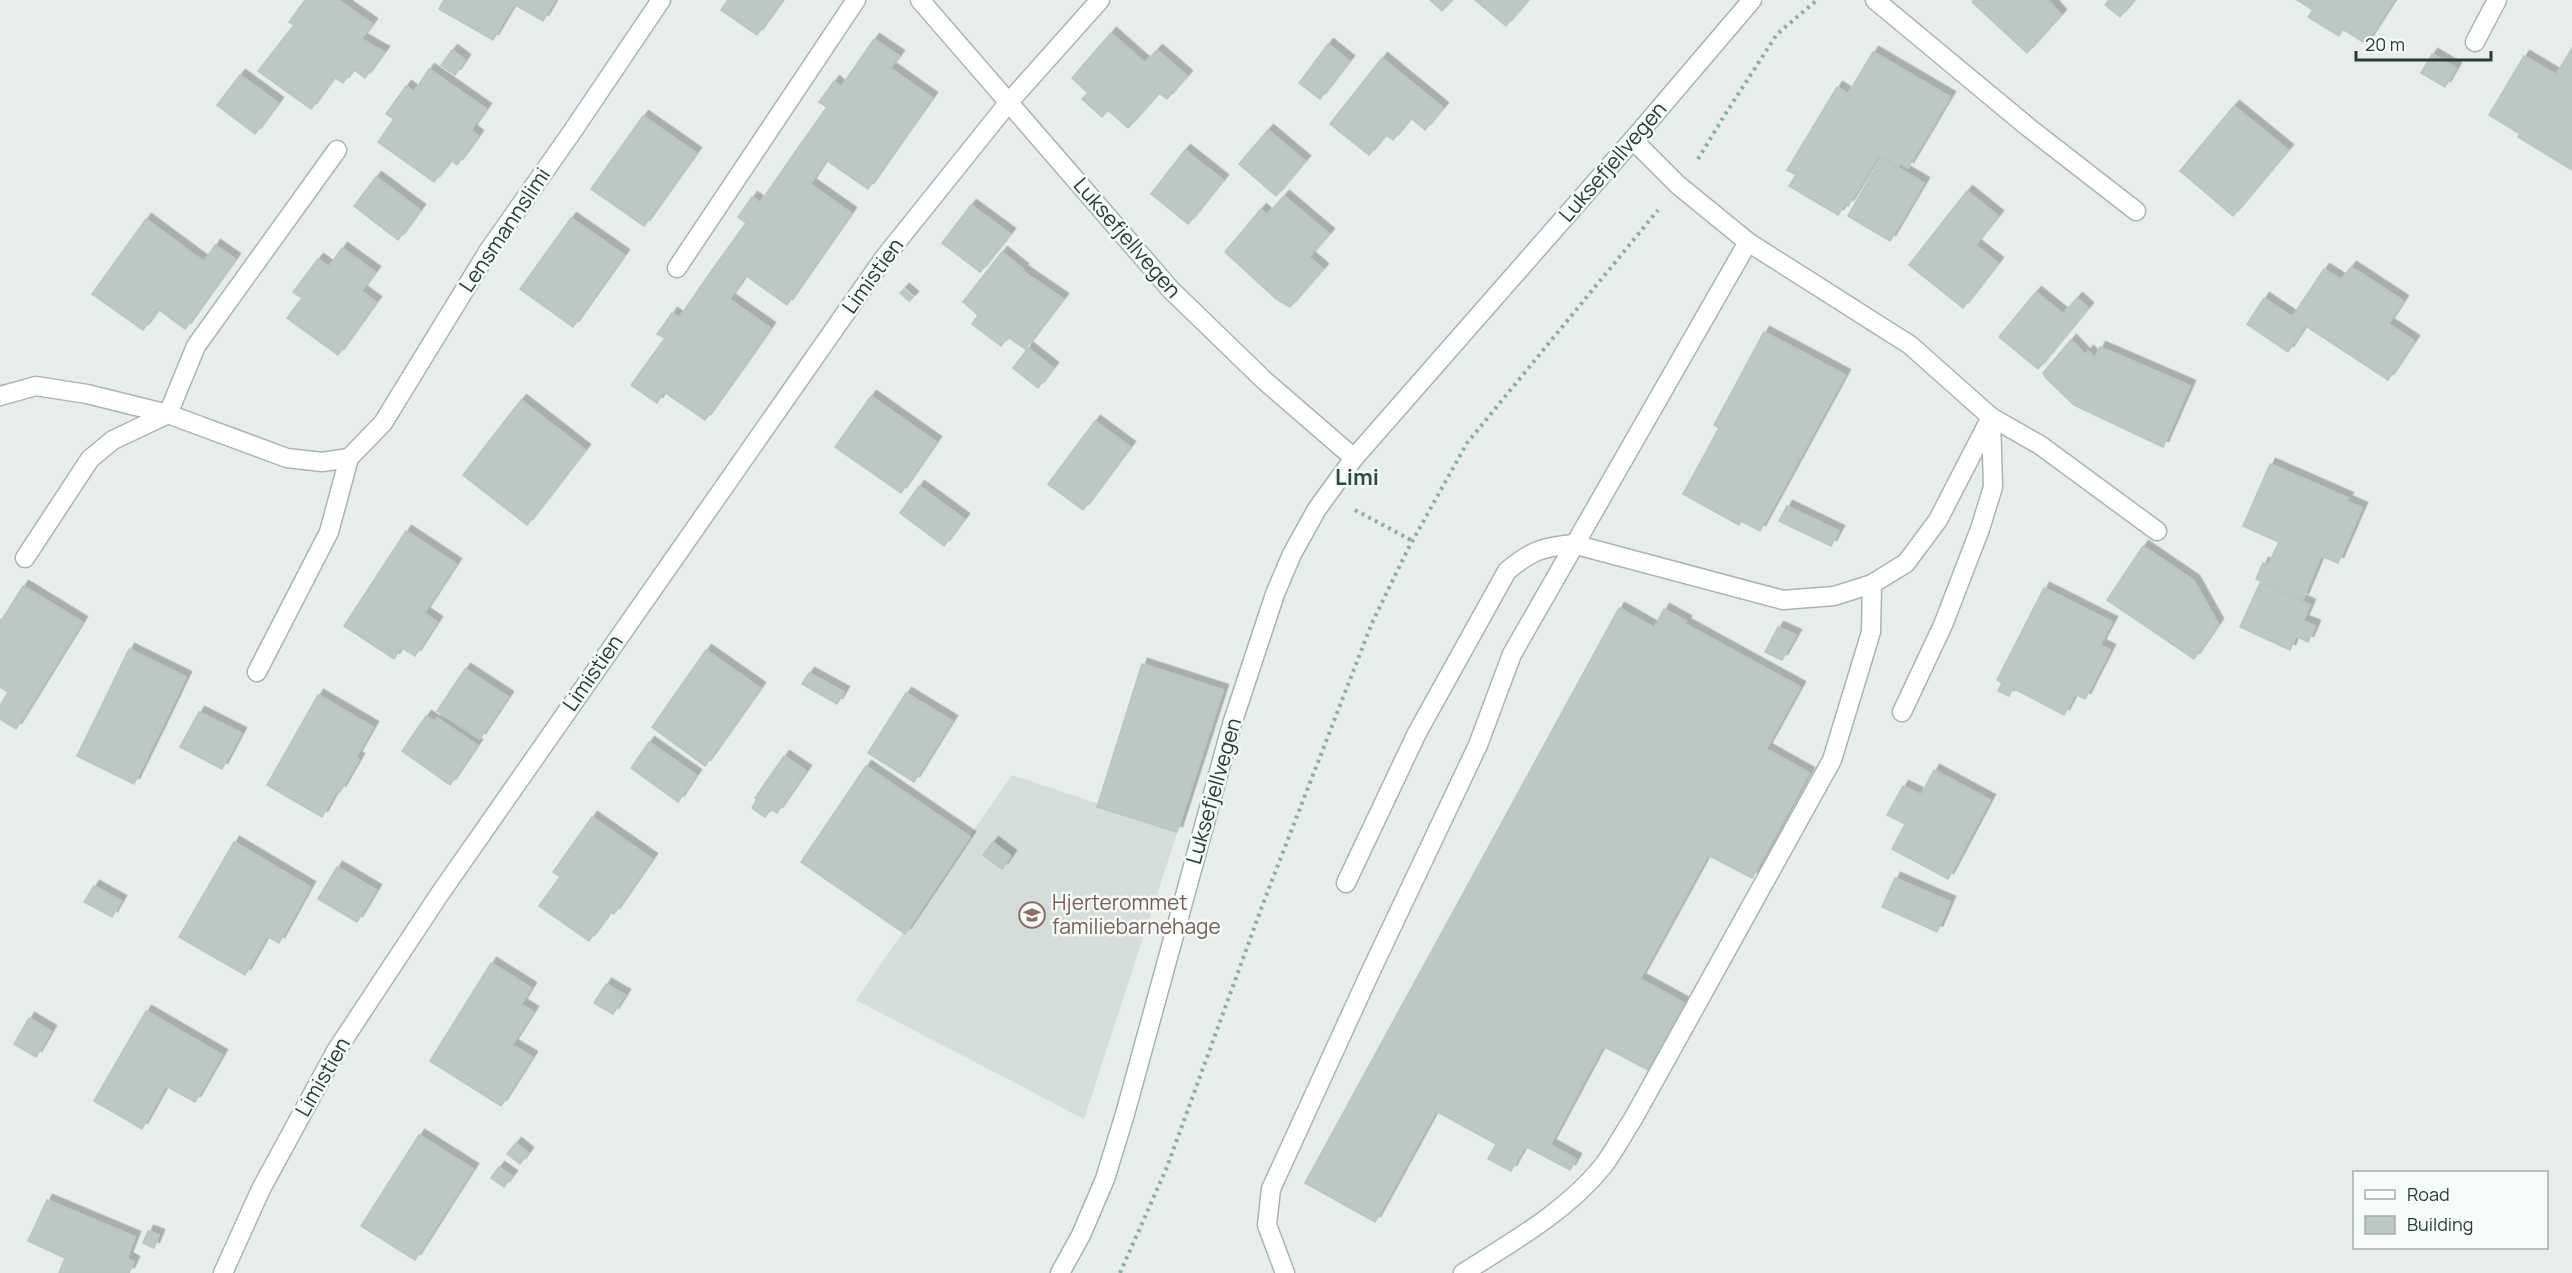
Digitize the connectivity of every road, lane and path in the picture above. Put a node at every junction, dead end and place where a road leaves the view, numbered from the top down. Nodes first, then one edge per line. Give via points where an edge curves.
1 (661, 0) edge
2 (856, 0) edge
3 (920, 0) edge
4 (1100, 0) edge
5 (1752, 0) edge
6 (1817, 0) edge
7 (1875, 0) edge
8 (2497, 0) edge
9 (2475, 42) dead end
10 (1009, 102) junction
11 (1633, 140) junction
12 (337, 150) dead end
13 (1678, 185) junction
14 (2136, 211) dead end
15 (1748, 242) junction
16 (677, 268) dead end
17 (0, 396) edge
18 (168, 414) junction
19 (1991, 417) junction
20 (349, 458) junction
21 (1354, 458) junction
22 (1330, 491) junction
23 (2157, 531) dead end
24 (1413, 541) junction
25 (1574, 544) junction
26 (25, 558) dead end
27 (1872, 584) junction
28 (257, 672) dead end
29 (1902, 712) dead end
30 (1346, 883) dead end
31 (223, 1273) edge
32 (1060, 1273) edge
33 (1120, 1273) edge
34 (1285, 1273) edge
35 (1463, 1273) edge

1 - 20 street, Lensmannslimi via 489,250 383,423
2 - 16 street
3 - 10 street, Luksefjellvegen
4 - 10 street, Limistien
5 - 11 street, Luksefjellvegen
6 - 13 path via 1777,34
7 - 14 street
8 - 9 street
10 - 21 street, Luksefjellvegen via 1171,290 1265,381
10 - 31 street, Limistien via 884,258 439,895 336,1050 261,1189
11 - 13 street
11 - 21 street, Luksefjellvegen
12 - 18 street via 196,346
13 - 15 street
13 - 24 path via 1467,443
15 - 19 street via 1910,345
15 - 25 street
17 - 18 street via 36,386
18 - 20 street via 287,458 322,462
18 - 26 street via 113,440 90,459
19 - 23 street via 2040,445
19 - 27 street via 1938,520 1906,563
19 - 29 street via 1993,487 1943,625
20 - 28 street, Lensmannslimi via 329,532
21 - 22 street, Luksefjellvegen
22 - 24 path via 1353,509
22 - 32 street, Luksefjellvegen via 1292,554 1275,594 1232,724 1105,1179
24 - 33 path via 1372,623 1264,901 1167,1167
25 - 27 street via 1783,600 1834,596
25 - 30 street via 1547,546 1528,553 1507,571 1417,733
25 - 34 street via 1512,654 1478,745 1271,1189 1267,1225
27 - 35 street via 1871,632 1832,760 1633,1119 1603,1166 1574,1196 1540,1224

